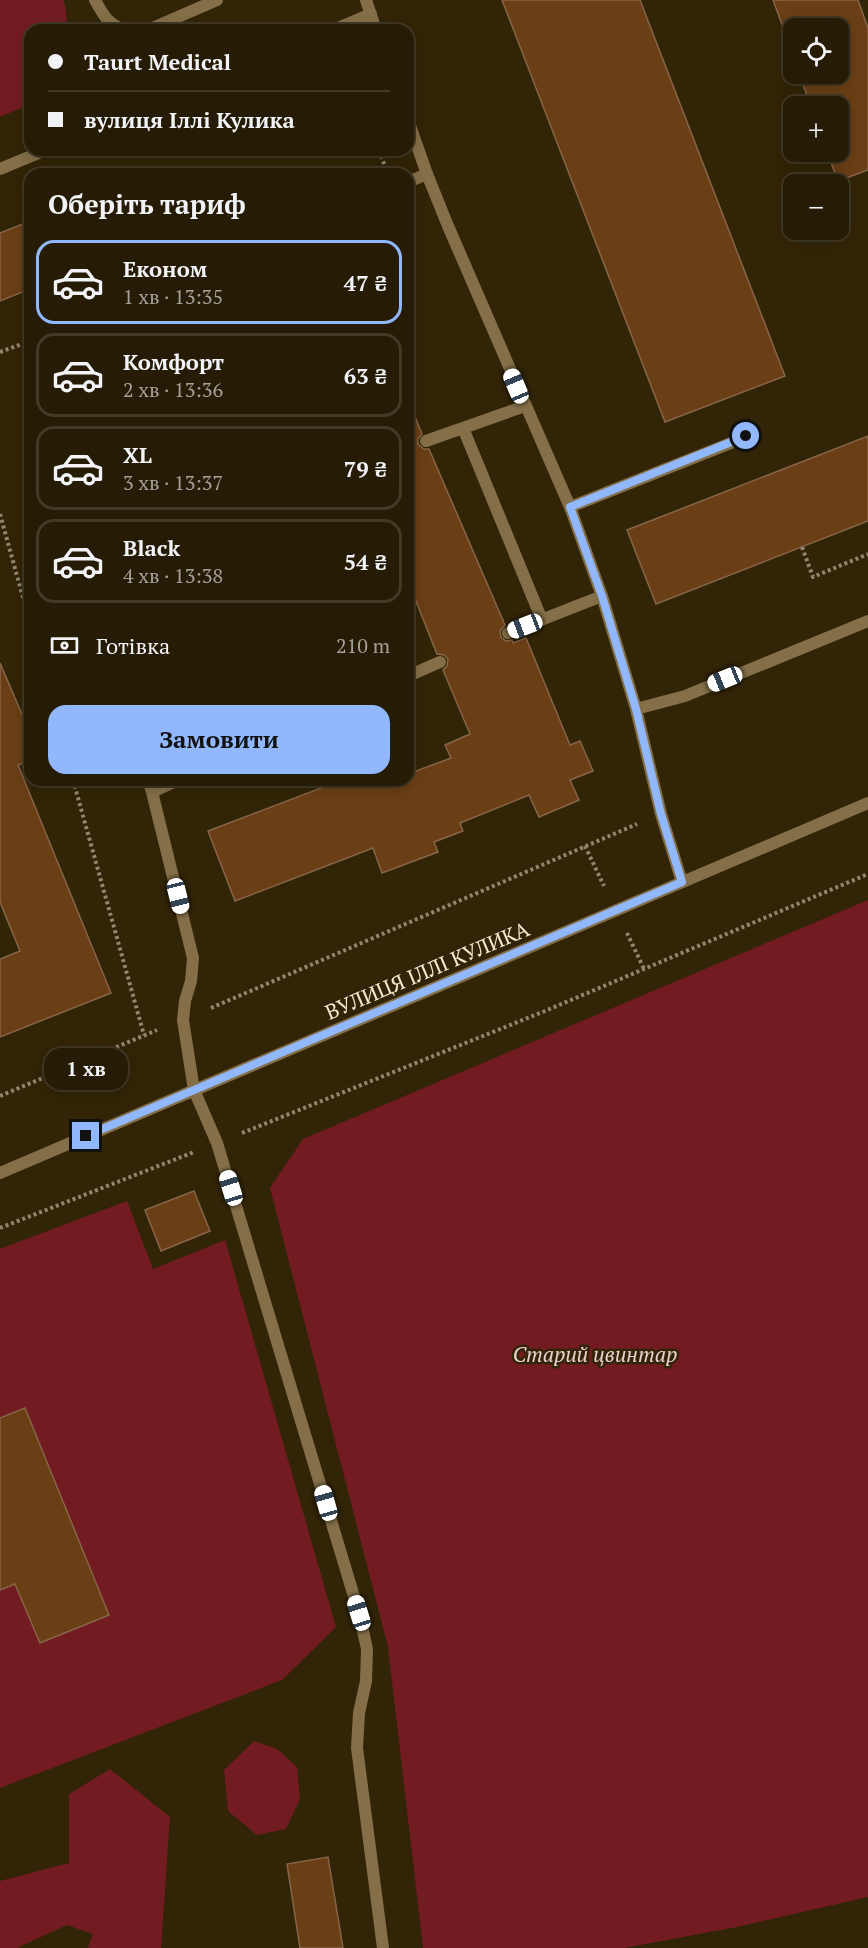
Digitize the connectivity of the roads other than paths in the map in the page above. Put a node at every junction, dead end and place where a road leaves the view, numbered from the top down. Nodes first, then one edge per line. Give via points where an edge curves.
1 (95, 0) edge
2 (217, 0) edge
3 (366, 0) edge
4 (371, 14) junction
5 (112, 24) edge
6 (162, 24) edge
7 (347, 24) edge
8 (374, 24) edge
9 (414, 137) edge
10 (31, 156) edge
11 (0, 169) edge
12 (427, 174) junction
13 (414, 179) edge
14 (525, 406) junction
15 (463, 428) junction
16 (746, 436) dead end
17 (426, 441) dead end
18 (570, 507) junction
19 (602, 596) junction
20 (542, 620) junction
21 (868, 621) edge
22 (508, 633) dead end
23 (440, 662) dead end
24 (414, 673) edge
25 (636, 709) junction
26 (150, 786) edge
27 (868, 803) edge
28 (682, 882) junction
29 (194, 1090) junction
30 (0, 1173) edge
31 (383, 1948) edge

1 - 5 street
2 - 6 street
3 - 4 street
4 - 7 street
4 - 8 street
9 - 12 street
10 - 11 street
12 - 13 street
12 - 14 street
14 - 15 street
14 - 18 street
15 - 17 street
15 - 20 street
16 - 18 street
18 - 19 street
19 - 20 street
19 - 25 street
20 - 22 street
21 - 25 street via 684,696
23 - 24 street
25 - 28 street
26 - 29 street via 193,958 183,1020
27 - 28 street, ВУЛИЦЯ ІЛЛІ КУЛИКА
28 - 29 street, ВУЛИЦЯ ІЛЛІ КУЛИКА
29 - 30 street, ВУЛИЦЯ ІЛЛІ КУЛИКА
29 - 31 street via 217,1143 367,1649 357,1748

